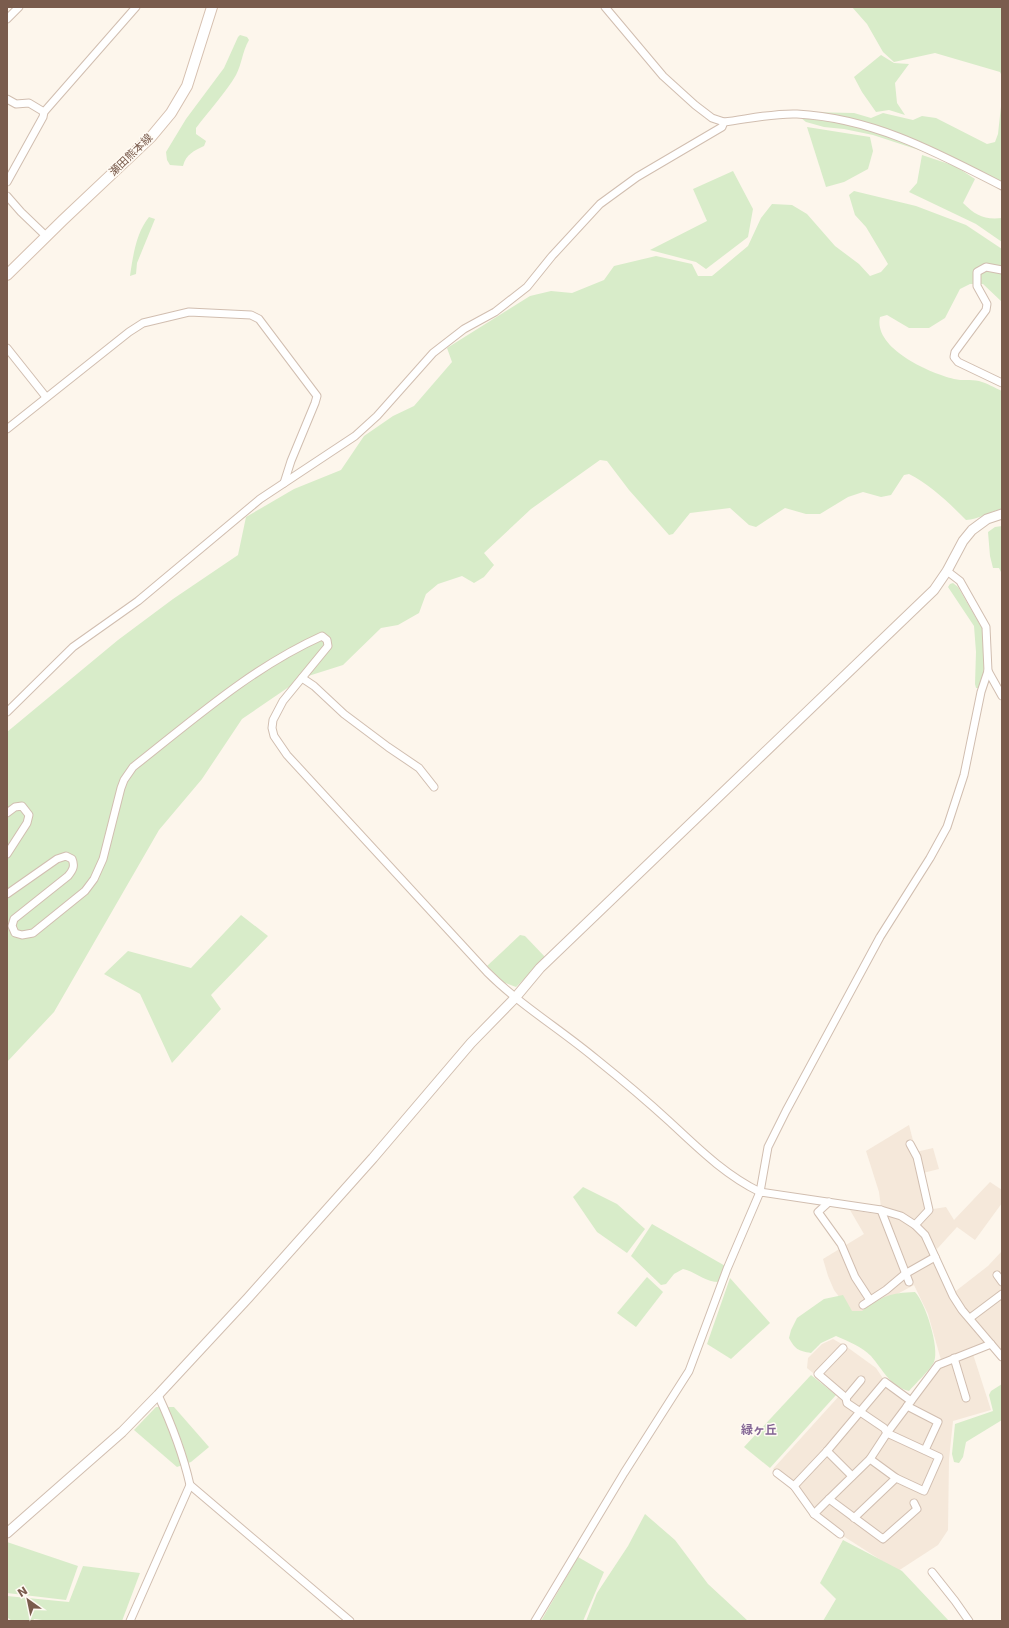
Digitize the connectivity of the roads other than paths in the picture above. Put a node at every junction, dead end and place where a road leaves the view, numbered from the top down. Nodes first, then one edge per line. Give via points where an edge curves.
1 (19, 7) edge
2 (136, 7) edge
3 (212, 7) edge
4 (605, 7) edge
5 (7, 19) edge
6 (7, 99) edge
7 (44, 112) junction
8 (724, 122) junction
9 (7, 182) edge
10 (1002, 186) edge
11 (7, 196) edge
12 (46, 236) junction
13 (1002, 270) edge
14 (7, 275) edge
15 (7, 348) edge
16 (1002, 383) edge
17 (46, 397) junction
18 (7, 429) edge
19 (284, 483) junction
20 (1002, 514) edge
21 (947, 571) junction
22 (988, 671) junction
23 (302, 678) junction
24 (1002, 696) edge
25 (7, 712) edge
26 (434, 787) dead end
27 (7, 813) edge
28 (7, 854) edge
29 (7, 894) edge
30 (515, 998) junction
31 (910, 1144) dead end
32 (760, 1192) junction
33 (829, 1202) junction
34 (881, 1210) junction
35 (915, 1224) junction
36 (934, 1257) junction
37 (905, 1274) junction
38 (997, 1275) dead end
39 (910, 1282) dead end
40 (1002, 1282) edge
41 (1002, 1294) edge
42 (870, 1300) junction
43 (863, 1305) dead end
44 (970, 1318) junction
45 (991, 1344) junction
46 (843, 1348) dead end
47 (1002, 1357) edge
48 (954, 1358) junction
49 (861, 1380) dead end
50 (158, 1395) junction
51 (846, 1398) junction
52 (966, 1398) dead end
53 (909, 1404) junction
54 (860, 1413) junction
55 (887, 1433) junction
56 (925, 1450) junction
57 (827, 1451) junction
58 (870, 1459) junction
59 (777, 1473) dead end
60 (852, 1476) junction
61 (896, 1478) junction
62 (190, 1485) junction
63 (794, 1486) junction
64 (829, 1499) junction
65 (914, 1503) dead end
66 (814, 1514) junction
67 (854, 1518) junction
68 (7, 1533) edge
69 (840, 1534) dead end
70 (932, 1572) dead end
71 (130, 1621) edge
72 (350, 1621) edge
73 (535, 1621) edge
74 (969, 1621) edge

1 - 5 street
2 - 7 street
3 - 12 main road, 瀬田熊本線 via 187,86 171,112 151,137
4 - 8 street via 663,76 712,118
6 - 7 street via 16,104 29,102
7 - 9 street
8 - 10 street via 796,114 833,117 900,137
8 - 19 street via 722,127 637,177 600,204 527,287 496,312 464,329 433,353 377,416 355,436
11 - 12 street
12 - 14 main road, 瀬田熊本線
13 - 16 street via 986,267 977,272 977,286 987,304 986,310 954,357 958,362
15 - 17 street
17 - 18 street
17 - 19 street via 143,323 190,312 251,316 259,319 317,396
19 - 25 street via 260,499 138,601 74,647
20 - 21 street via 988,519 972,530
21 - 22 street via 960,581 986,628
21 - 30 street via 934,590 905,619 540,968
22 - 24 street
22 - 32 street via 981,692 964,775 947,827 880,937 786,1111 768,1147
23 - 26 street via 344,714 420,768
23 - 29 street via 328,646 327,640 322,636 293,649 245,680 133,767 121,788 103,858 94,879 85,891 33,933 15,933 12,926 14,919 68,876 74,864 72,859 66,856 57,859
23 - 30 street via 283,701 273,720 274,736 287,755 487,972
27 - 28 street via 15,806 22,806 29,815 27,823
30 - 32 street via 595,1058 727,1173
30 - 50 street via 471,1043 357,1176
31 - 35 street via 917,1158 929,1210
32 - 33 street
32 - 73 street via 726,1269 689,1371
33 - 34 street
33 - 42 street via 818,1212 841,1244 855,1278
34 - 35 street via 901,1216
34 - 37 street
35 - 36 street via 925,1236
36 - 37 street
36 - 44 street via 953,1296
37 - 39 street
37 - 42 street
38 - 40 street
41 - 44 street
42 - 43 street
44 - 45 street
45 - 47 street
45 - 48 street
46 - 51 street via 818,1374
48 - 52 street
48 - 53 street via 938,1365
49 - 51 street
50 - 62 street via 166,1411
50 - 68 street via 122,1432
51 - 54 street via 847,1403
53 - 54 street via 885,1382
53 - 55 street
53 - 56 street via 938,1422
54 - 55 street via 884,1428
54 - 57 street
55 - 56 street
55 - 58 street
56 - 61 street via 939,1457 924,1491
57 - 60 street
57 - 63 street
58 - 60 street
58 - 61 street
59 - 63 street
60 - 64 street
61 - 67 street
62 - 71 street
62 - 72 street
63 - 66 street
64 - 66 street
64 - 67 street
65 - 67 street via 917,1509 883,1539
66 - 69 street
70 - 74 street

